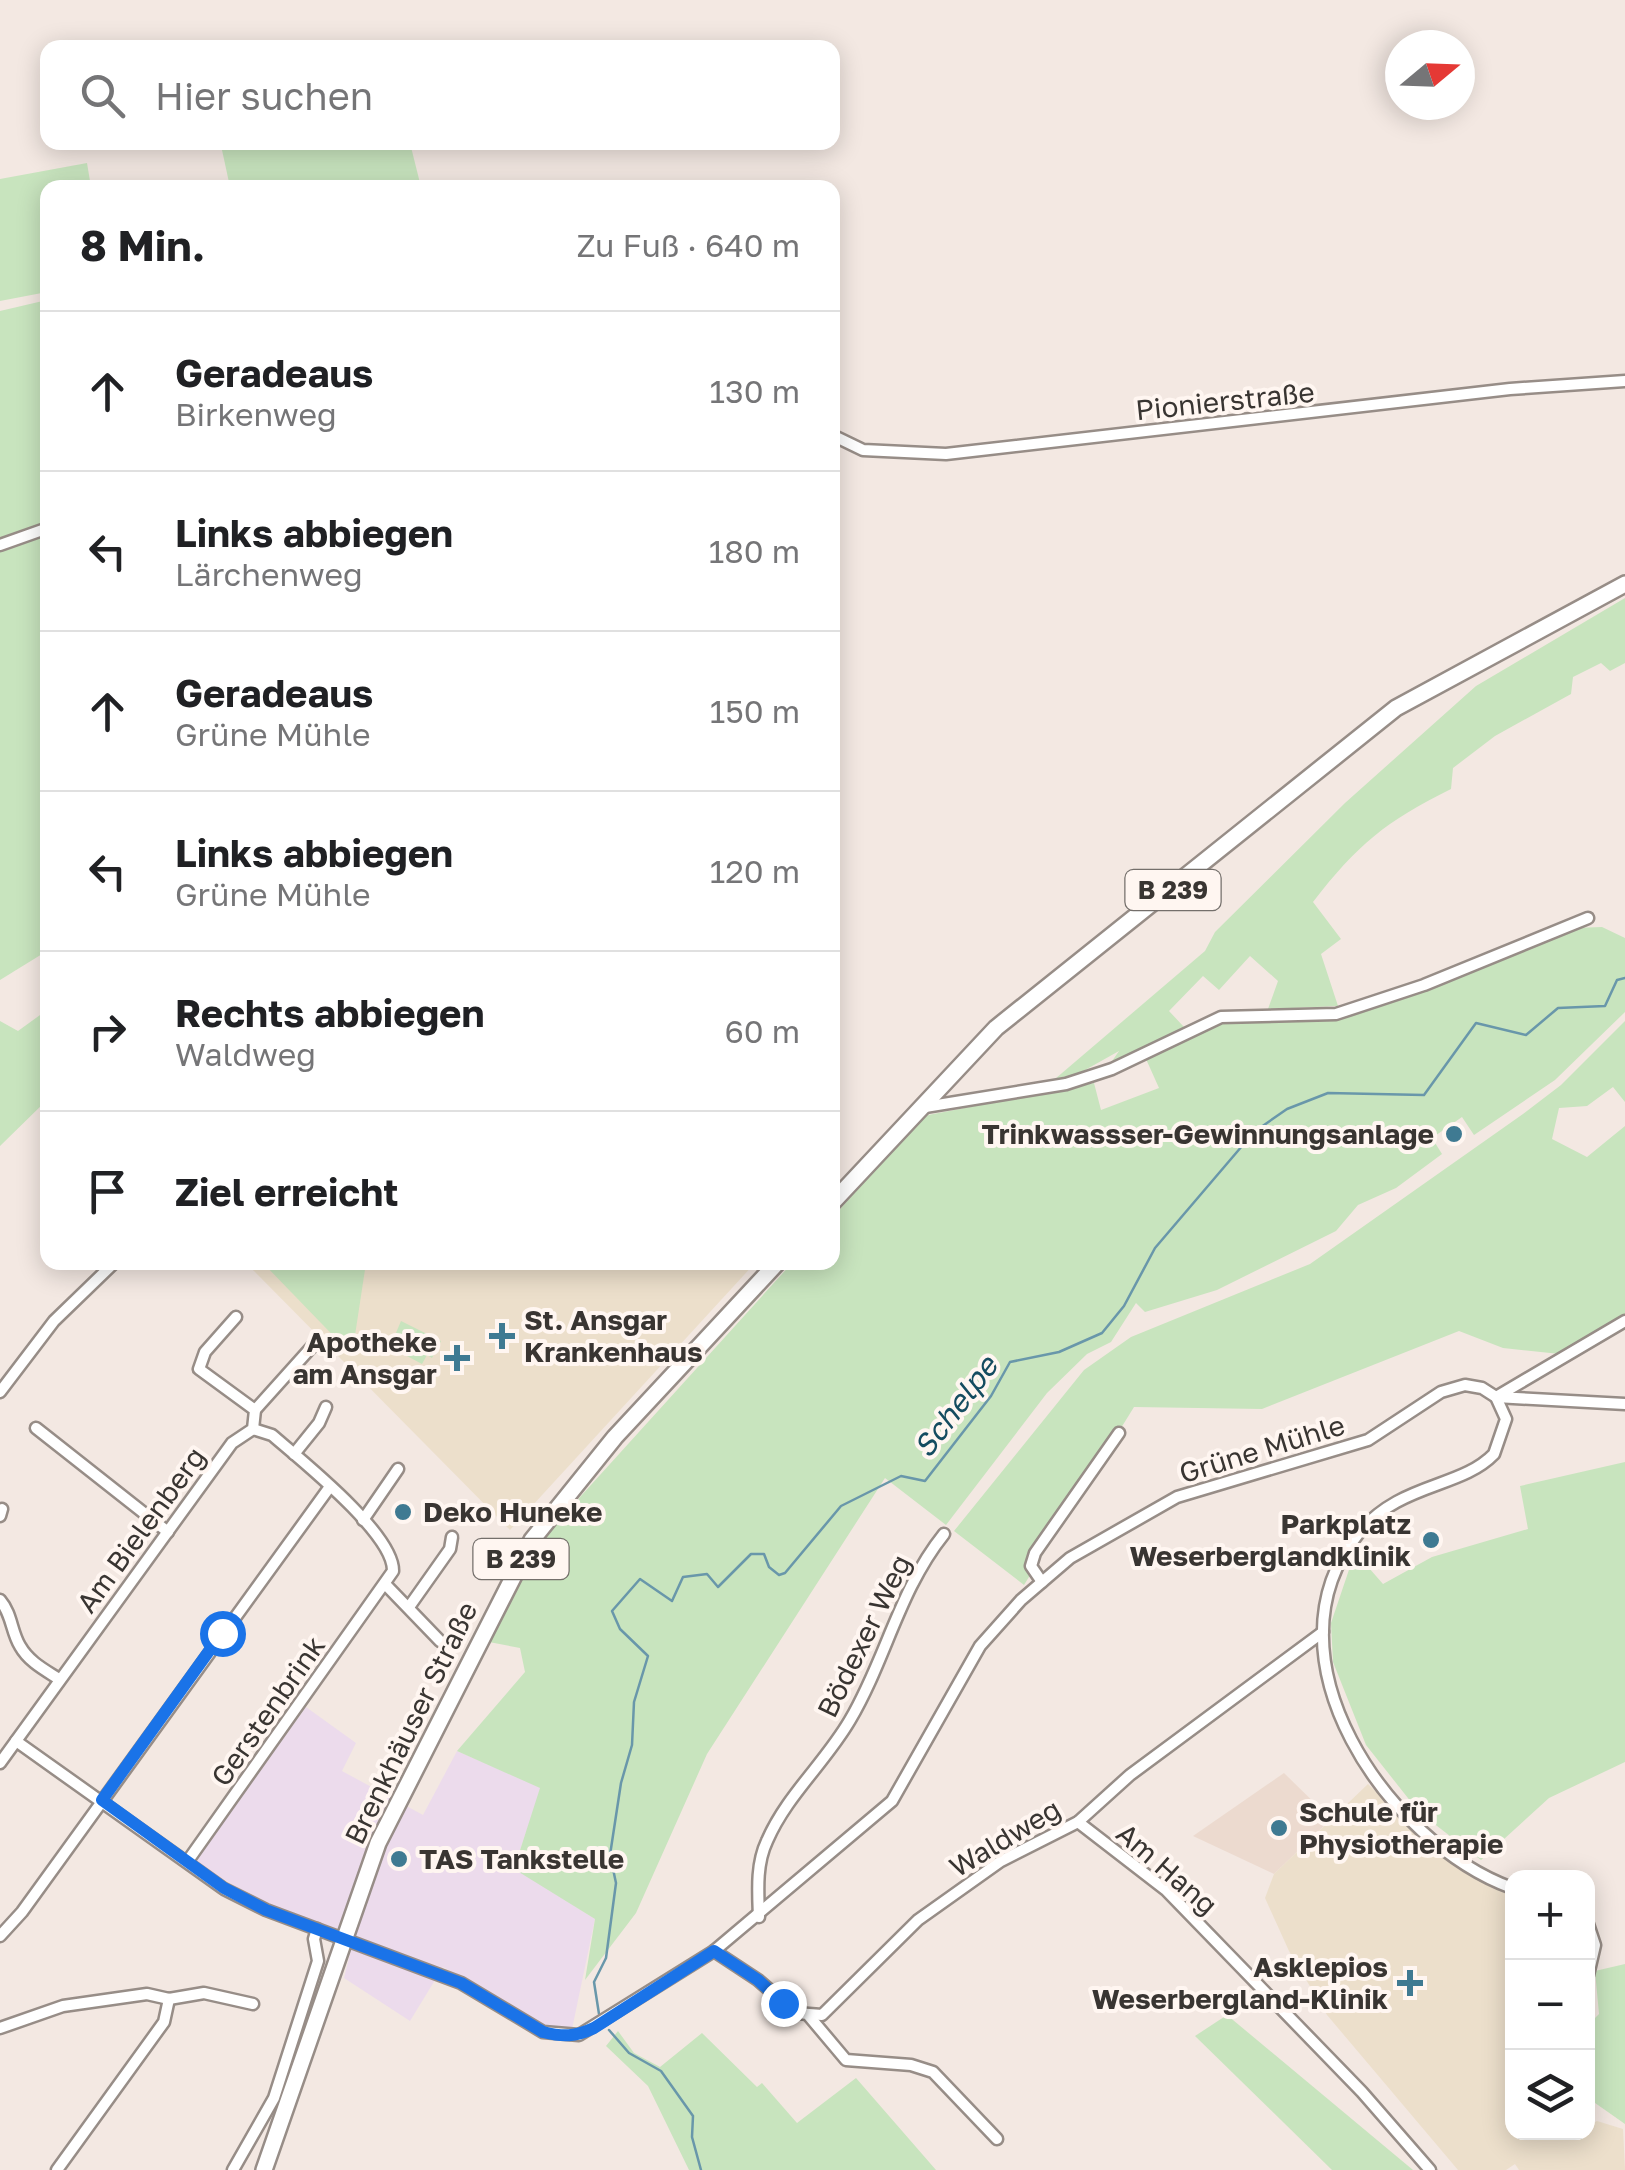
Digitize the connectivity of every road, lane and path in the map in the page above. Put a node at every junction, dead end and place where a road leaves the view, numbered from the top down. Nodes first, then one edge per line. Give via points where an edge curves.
1 (1625, 381) edge
2 (840, 439) edge
3 (40, 531) edge
4 (0, 545) edge
5 (1625, 584) edge
6 (1588, 918) dead end
7 (918, 1108) junction
8 (840, 1193) edge
9 (107, 1270) edge
10 (771, 1270) edge
11 (236, 1318) dead end
12 (1625, 1322) edge
13 (317, 1341) dead end
14 (0, 1392) edge
15 (1496, 1398) junction
16 (1625, 1404) edge
17 (326, 1407) dead end
18 (254, 1410) junction
19 (36, 1428) dead end
20 (253, 1430) junction
21 (1119, 1433) dead end
22 (294, 1454) junction
23 (398, 1469) dead end
24 (330, 1488) junction
25 (363, 1520) junction
26 (168, 1532) junction
27 (944, 1534) dead end
28 (452, 1537) dead end
29 (1042, 1582) junction
30 (385, 1584) junction
31 (0, 1600) edge
32 (409, 1607) junction
33 (1323, 1632) junction
34 (440, 1641) dead end
35 (59, 1679) junction
36 (16, 1741) junction
37 (0, 1763) edge
38 (102, 1800) junction
39 (1078, 1822) junction
40 (187, 1862) junction
41 (1505, 1885) edge
42 (759, 1917) junction
43 (317, 1928) junction
44 (0, 1936) edge
45 (344, 1938) junction
46 (714, 1951) junction
47 (169, 1999) junction
48 (252, 2004) dead end
49 (809, 2016) junction
50 (0, 2028) edge
51 (997, 2138) dead end
52 (57, 2170) edge
53 (233, 2170) edge
54 (264, 2170) edge
55 (1430, 2170) edge

1 - 2 street, Pionierstraße via 946,454 864,450
3 - 4 street
5 - 7 main road, B 239 via 1396,708 996,1028
6 - 7 street via 1336,1014 1221,1017 1066,1084
7 - 8 main road, B 239
9 - 14 street via 54,1321
10 - 45 main road, Brenkhäuser Straße / B 239 via 616,1437 532,1540 392,1812
11 - 18 street via 199,1368
12 - 15 street
13 - 18 street
15 - 16 street, Grüne Mühle
15 - 29 street, Grüne Mühle via 1465,1385 1440,1392 1348,1448 1177,1497 1114,1529
15 - 33 street via 1506,1420 1494,1454 1376,1512 1348,1546 1330,1584
17 - 22 street
18 - 20 street
19 - 26 street
20 - 22 street via 272,1434
20 - 26 street, Am Bielenberg via 232,1442
21 - 29 street via 1035,1553 1031,1566
22 - 24 street
23 - 25 street
24 - 25 street
24 - 38 street
25 - 30 street via 393,1556
26 - 35 street, Am Bielenberg
27 - 42 street, Bödexer Weg via 911,1580 852,1718 767,1840
28 - 32 street
29 - 42 street, Grüne Mühle via 980,1646 892,1801
30 - 32 street
30 - 40 street, Gerstenbrink
31 - 35 street via 18,1644
32 - 34 street
33 - 39 street, Waldweg via 1130,1775
33 - 41 street via 1340,1715 1379,1786 1427,1836
35 - 36 street, Am Bielenberg
36 - 37 street, Am Bielenberg
36 - 38 street
38 - 40 street
38 - 44 street
39 - 49 street, Waldweg via 962,1888 898,1938 835,2006
39 - 55 street, Am Hang via 1166,1890
40 - 43 street via 266,1910
42 - 46 street, Grüne Mühle
43 - 45 street
43 - 53 street via 318,1961 274,2098
45 - 46 street, Grüne Mühle via 461,1983 543,2032 568,2037 614,2017
45 - 54 main road, Brenkhäuser Straße / B 239
46 - 49 street
47 - 48 street via 204,1993
47 - 50 street via 147,1994 94,2000
47 - 52 street via 164,2022
49 - 51 street via 846,2060 933,2072

